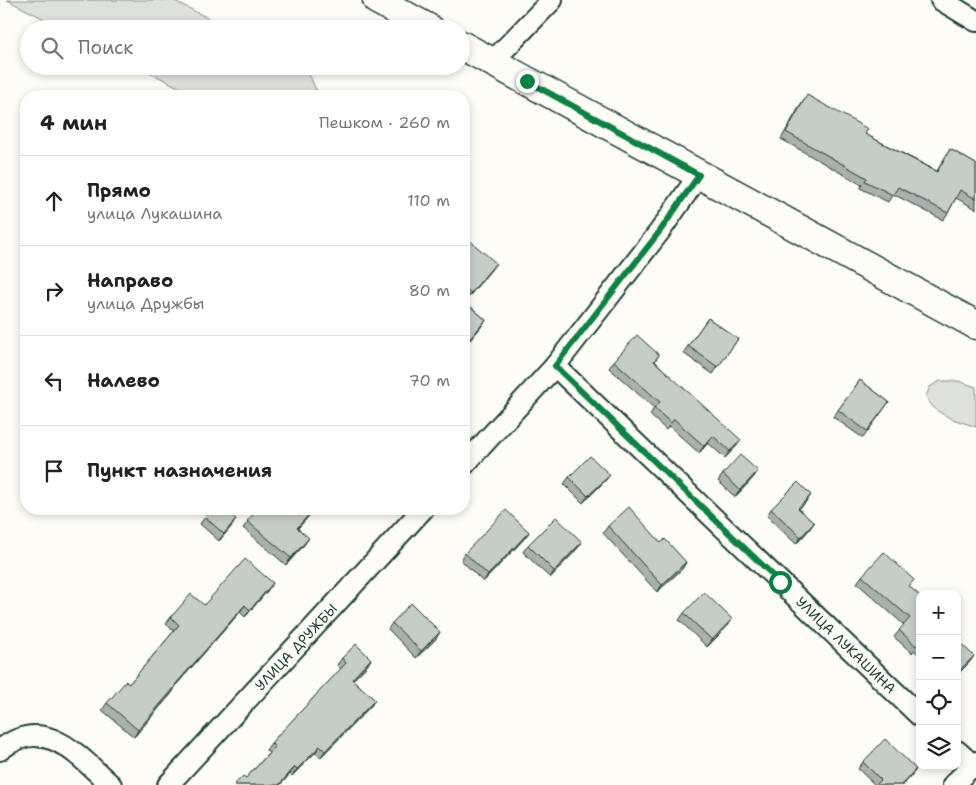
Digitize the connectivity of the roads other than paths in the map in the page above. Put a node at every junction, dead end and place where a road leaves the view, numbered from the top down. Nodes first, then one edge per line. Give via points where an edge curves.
1 (552, 0) edge
2 (941, 0) edge
3 (390, 3) edge
4 (416, 20) edge
5 (976, 21) edge
6 (470, 50) edge
7 (492, 62) junction
8 (699, 175) junction
9 (976, 325) edge
10 (555, 366) junction
11 (470, 458) edge
12 (417, 515) edge
13 (916, 712) edge
14 (0, 750) edge
15 (961, 754) edge
16 (975, 765) edge
17 (111, 785) edge
18 (168, 785) edge
19 (953, 785) edge

1 - 7 street
2 - 5 street
3 - 4 main road
6 - 7 main road
7 - 8 main road
8 - 9 main road
8 - 10 street via 660,231
10 - 11 street
10 - 13 street, УЛИЦА ЛУКАШИНА
12 - 18 street, УЛИЦА ДРУЖБЫ
14 - 17 street via 18,739 40,734 75,753
15 - 16 street
16 - 19 street

